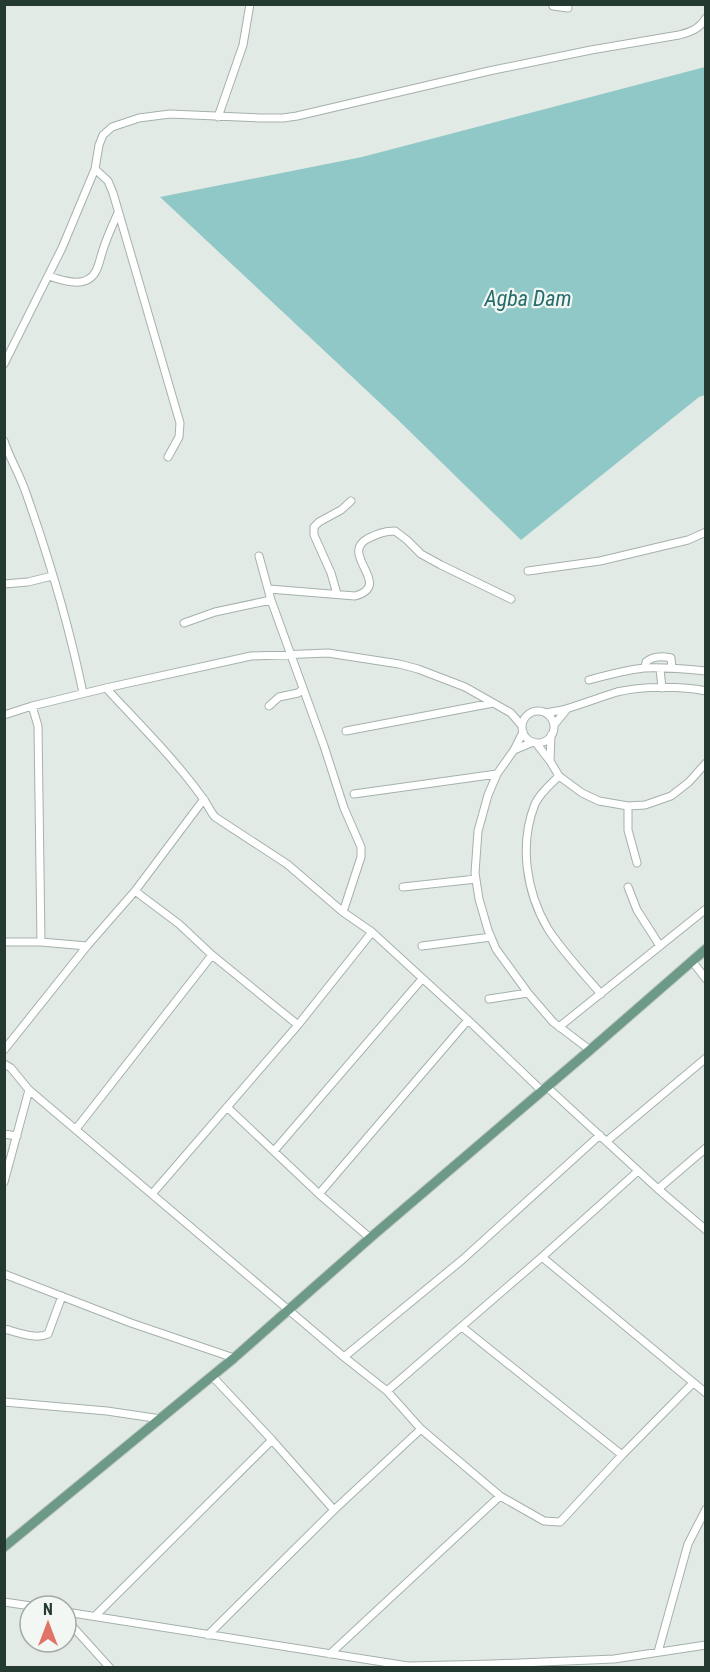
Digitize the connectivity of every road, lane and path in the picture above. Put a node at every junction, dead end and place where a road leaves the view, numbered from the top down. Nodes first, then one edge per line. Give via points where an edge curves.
1 (250, 4) edge
2 (553, 4) edge
3 (568, 8) dead end
4 (705, 18) edge
5 (218, 117) junction
6 (95, 169) junction
7 (118, 213) junction
8 (49, 276) junction
9 (4, 364) edge
10 (5, 446) edge
11 (168, 457) dead end
12 (351, 501) dead end
13 (705, 532) edge
14 (259, 556) dead end
15 (528, 572) dead end
16 (52, 576) junction
17 (4, 584) edge
18 (269, 589) junction
19 (337, 594) junction
20 (511, 598) dead end
21 (271, 600) junction
22 (184, 623) dead end
23 (291, 653) junction
24 (645, 668) junction
25 (672, 668) junction
26 (660, 669) junction
27 (705, 671) edge
28 (589, 680) dead end
29 (106, 688) junction
30 (662, 688) junction
31 (303, 689) junction
32 (705, 691) edge
33 (83, 693) junction
34 (493, 703) junction
35 (32, 706) junction
36 (269, 706) dead end
37 (567, 709) junction
38 (511, 713) junction
39 (546, 713) junction
40 (4, 714) edge
41 (528, 714) junction
42 (554, 725) junction
43 (522, 729) junction
44 (346, 731) dead end
45 (551, 735) junction
46 (535, 742) junction
47 (514, 750) junction
48 (550, 761) junction
49 (705, 763) edge
50 (497, 774) junction
51 (559, 776) junction
52 (354, 794) dead end
53 (204, 799) junction
54 (628, 806) junction
55 (637, 863) dead end
56 (476, 879) junction
57 (403, 887) dead end
58 (628, 887) dead end
59 (135, 891) junction
60 (705, 909) edge
61 (344, 912) junction
62 (372, 932) junction
63 (491, 937) junction
64 (4, 942) edge
65 (41, 942) junction
66 (87, 946) junction
67 (422, 946) dead end
68 (660, 946) junction
69 (705, 949) edge
70 (212, 955) junction
71 (692, 961) junction
72 (422, 979) junction
73 (705, 979) edge
74 (528, 993) junction
75 (601, 994) junction
76 (489, 999) dead end
77 (468, 1020) junction
78 (298, 1025) junction
79 (559, 1027) junction
80 (4, 1050) edge
81 (590, 1050) junction
82 (705, 1058) edge
83 (4, 1064) edge
84 (545, 1089) junction
85 (29, 1090) junction
86 (227, 1107) junction
87 (76, 1129) junction
88 (4, 1134) edge
89 (600, 1135) junction
90 (17, 1136) junction
91 (607, 1141) junction
92 (705, 1148) edge
93 (274, 1151) junction
94 (638, 1171) junction
95 (4, 1182) edge
96 (658, 1189) junction
97 (152, 1194) junction
98 (319, 1194) junction
99 (705, 1230) edge
100 (370, 1238) junction
101 (542, 1257) junction
102 (4, 1274) edge
103 (63, 1296) junction
104 (288, 1310) junction
105 (462, 1327) junction
106 (4, 1329) edge
107 (344, 1357) junction
108 (234, 1358) junction
109 (212, 1376) junction
110 (693, 1383) junction
111 (387, 1391) junction
112 (705, 1393) edge
113 (4, 1402) edge
114 (161, 1419) junction
115 (421, 1429) junction
116 (272, 1440) junction
117 (622, 1455) junction
118 (500, 1496) junction
119 (705, 1509) edge
120 (334, 1510) junction
121 (4, 1546) edge
122 (78, 1614) edge
123 (95, 1616) junction
124 (78, 1633) edge
125 (208, 1635) junction
126 (705, 1645) edge
127 (658, 1652) junction
128 (330, 1654) junction
129 (614, 1659) junction
130 (493, 1666) edge
131 (110, 1668) edge
132 (613, 1668) edge

1 - 5 street via 243,45
2 - 3 street
4 - 5 street via 691,32 679,35 500,69 309,113 283,118
5 - 6 street via 170,114 139,117 112,127 103,135
6 - 7 street via 108,181
6 - 8 street
7 - 8 street via 93,276 76,282
7 - 11 street via 180,423
8 - 9 street
10 - 16 street via 25,489
12 - 19 street via 314,527
13 - 15 street via 688,540 600,561
14 - 18 street
16 - 17 street
16 - 33 street
18 - 19 street
18 - 21 street
19 - 20 street via 354,596 368,590 358,547 369,538 395,531 421,554
21 - 22 street
21 - 23 street
23 - 29 street via 251,656
23 - 31 street
23 - 34 street via 328,653 399,664 465,687
24 - 25 street via 649,660 663,657 671,658
24 - 26 street
24 - 28 street
25 - 26 street
25 - 27 street
26 - 30 street
29 - 33 street
29 - 53 street
30 - 32 street
30 - 37 street via 621,691
31 - 36 street via 279,697
31 - 61 street via 361,847
33 - 35 street
34 - 38 street
34 - 44 street
35 - 40 street
35 - 65 street via 38,726
37 - 39 street
37 - 42 street
38 - 41 street
38 - 43 street
39 - 41 street
39 - 42 street
41 - 43 street
42 - 45 street
43 - 46 street
43 - 47 street
45 - 46 street via 543,742
45 - 48 street
46 - 47 street
46 - 48 street
47 - 50 street
48 - 51 street
49 - 54 street via 671,796
50 - 52 street
50 - 56 street via 478,831
51 - 54 street via 599,801
51 - 75 street via 536,803 527,831 525,857 539,913
53 - 59 street
53 - 61 street via 215,817 287,864
54 - 55 street via 628,830
56 - 57 street
56 - 63 street
58 - 68 street via 637,910
59 - 66 street
59 - 70 street
60 - 68 street
61 - 62 street
62 - 72 street
62 - 78 street
63 - 67 street
63 - 74 street
64 - 65 street
65 - 66 street
66 - 80 street
68 - 75 street
69 - 71 main road
70 - 78 street
70 - 87 street
71 - 73 street
71 - 81 main road
72 - 77 street
72 - 93 street
74 - 76 street
74 - 79 street
75 - 79 street
77 - 84 street
77 - 98 street
78 - 86 street
79 - 81 street
81 - 84 main road
82 - 91 street
83 - 85 street
84 - 89 street
84 - 100 main road
85 - 87 street
85 - 90 street
86 - 93 street
86 - 97 street
87 - 97 street
88 - 90 street
89 - 91 street
89 - 107 street via 462,1260
90 - 95 street
91 - 94 street
92 - 96 street
93 - 98 street
94 - 96 street
94 - 101 street
96 - 99 street
97 - 104 street
98 - 100 street
100 - 104 main road
101 - 105 street
101 - 110 street
102 - 103 street
103 - 106 street via 48,1334 34,1336
103 - 108 street
104 - 107 street
104 - 108 main road
105 - 111 street
105 - 117 street
107 - 111 street
108 - 109 main road
109 - 114 main road
109 - 116 street
110 - 112 street
110 - 117 street
111 - 115 street
113 - 114 street
114 - 121 main road
115 - 118 street
115 - 120 street
116 - 120 street
116 - 123 street
117 - 118 street via 560,1522 544,1521
118 - 128 street
119 - 127 street via 688,1545
120 - 125 street
122 - 123 street
123 - 125 street
124 - 131 street
125 - 128 street
126 - 127 street
127 - 129 street
128 - 130 street via 408,1666
129 - 130 street
129 - 132 street

